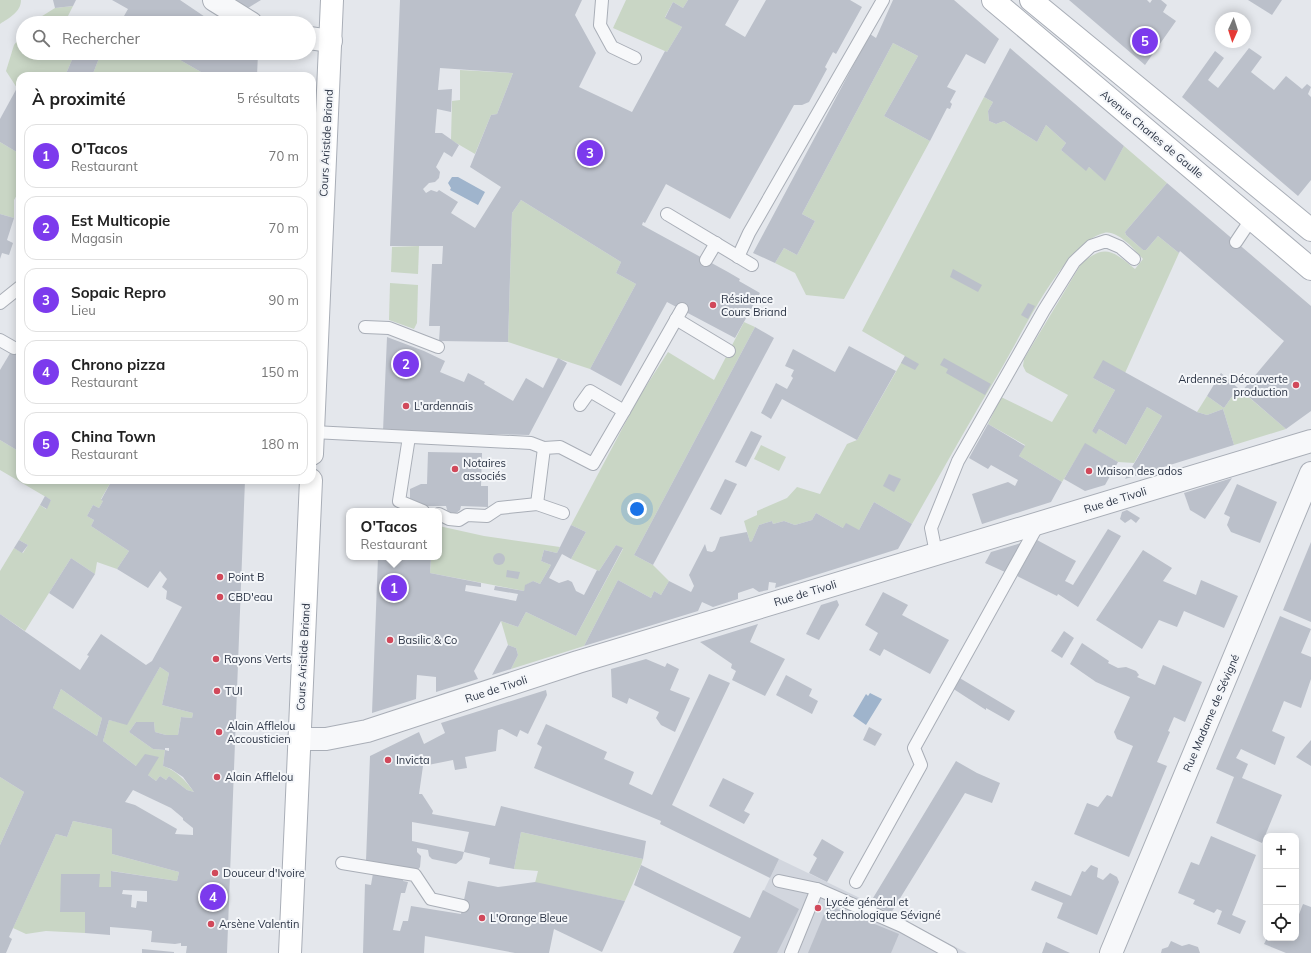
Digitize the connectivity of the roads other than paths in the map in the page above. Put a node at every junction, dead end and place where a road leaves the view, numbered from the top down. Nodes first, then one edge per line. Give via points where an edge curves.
1 (214, 0) edge
2 (332, 0) edge
3 (602, 0) edge
4 (883, 0) edge
5 (994, 0) edge
6 (1031, 0) edge
7 (240, 16) edge
8 (316, 39) edge
9 (331, 41) junction
10 (635, 58) dead end
11 (667, 214) dead end
12 (1252, 218) junction
13 (1311, 230) edge
14 (1236, 242) dead end
15 (716, 243) junction
16 (738, 257) junction
17 (706, 260) dead end
18 (1134, 260) dead end
19 (752, 265) dead end
20 (1311, 269) edge
21 (16, 290) edge
22 (0, 303) edge
23 (366, 328) dead end
24 (0, 340) edge
25 (438, 347) dead end
26 (14, 348) dead end
27 (316, 348) edge
28 (729, 351) dead end
29 (580, 405) dead end
30 (624, 412) junction
31 (316, 432) edge
32 (409, 437) junction
33 (1311, 440) edge
34 (544, 448) junction
35 (1311, 473) edge
36 (311, 484) edge
37 (537, 504) junction
38 (416, 508) edge
39 (563, 514) dead end
40 (442, 516) edge
41 (1040, 522) junction
42 (936, 554) junction
43 (299, 739) junction
44 (342, 863) dead end
45 (779, 881) dead end
46 (856, 882) dead end
47 (817, 889) junction
48 (463, 906) dead end
49 (290, 953) edge
50 (791, 953) edge
51 (951, 953) edge
52 (1111, 953) edge

1 - 7 street
2 - 9 street, Cours Aristide Briand
3 - 10 lane via 600,25 612,47
4 - 16 lane via 749,233
5 - 12 street, Avenue Charles de Gaulle
6 - 13 street
8 - 9 street
9 - 27 street, Cours Aristide Briand
11 - 15 lane
12 - 14 lane
12 - 20 street, Avenue Charles de Gaulle
15 - 16 lane
15 - 17 lane
16 - 19 lane
18 - 42 lane via 1120,247 1106,241 1091,246 1074,262 958,461 931,528
21 - 22 lane
23 - 25 lane via 388,328
24 - 26 lane
28 - 30 lane via 679,314
29 - 30 lane via 590,391
30 - 34 lane via 593,464 560,447
31 - 32 lane
32 - 34 lane via 531,443
32 - 38 lane via 399,501
33 - 41 street, Rue de Tivoli
34 - 37 lane
35 - 52 street, Rue Madame de Sévigné
36 - 43 street, Cours Aristide Briand
37 - 39 lane
37 - 40 lane via 499,508 487,516 467,514 459,520
41 - 42 street, Rue de Tivoli
41 - 46 lane via 914,748 921,765
42 - 43 street, Rue de Tivoli via 578,662 375,729 326,739
43 - 49 street, Cours Aristide Briand
44 - 48 lane via 415,875 431,899
45 - 47 lane
47 - 50 lane
47 - 51 lane via 902,926

